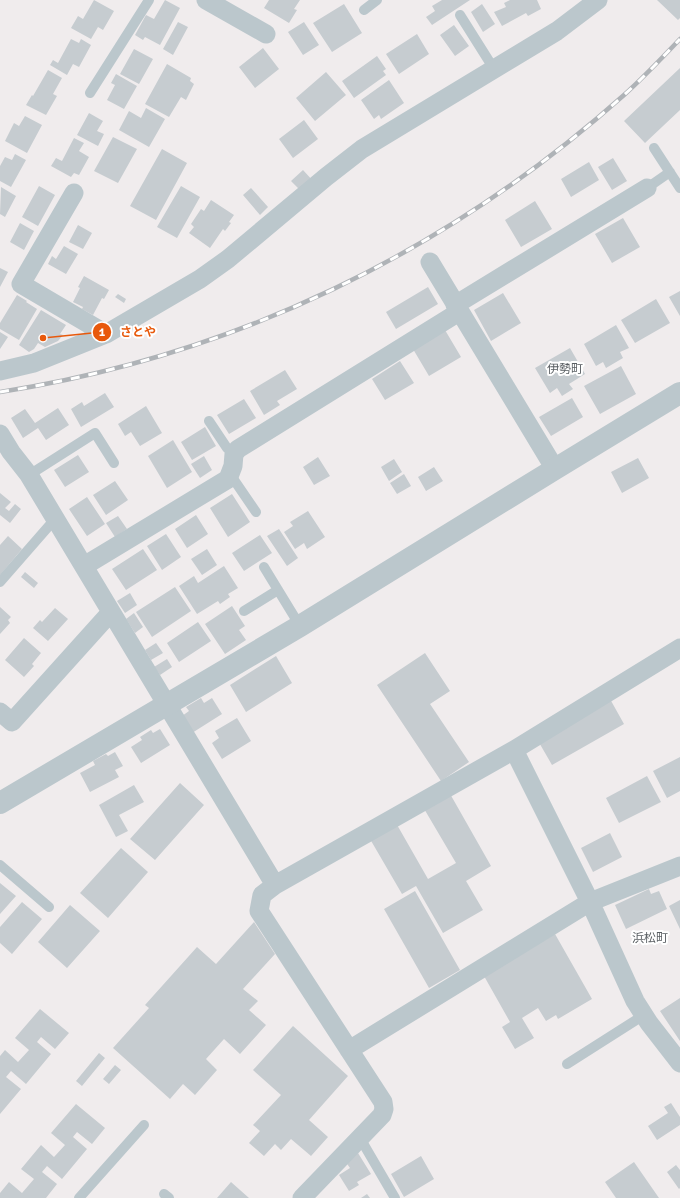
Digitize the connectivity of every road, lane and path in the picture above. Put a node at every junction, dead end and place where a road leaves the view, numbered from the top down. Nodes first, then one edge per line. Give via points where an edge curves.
1 (149, 0) edge
2 (206, 0) edge
3 (377, 0) edge
4 (598, 0) edge
5 (364, 10) dead end
6 (460, 15) dead end
7 (266, 34) dead end
8 (494, 69) junction
9 (90, 94) dead end
10 (654, 148) dead end
11 (670, 172) junction
12 (647, 188) joint
13 (680, 188) edge
14 (74, 193) dead end
15 (430, 262) dead end
16 (457, 309) junction
17 (106, 334) junction
18 (0, 371) edge
19 (680, 393) edge
20 (209, 421) dead end
21 (0, 434) edge
22 (234, 454) junction
23 (6, 459) edge
24 (114, 463) dead end
25 (555, 468) junction
26 (230, 474) junction
27 (29, 475) junction
28 (256, 512) dead end
29 (55, 519) junction
30 (84, 566) junction
31 (264, 567) dead end
32 (0, 582) edge
33 (278, 590) junction
34 (244, 611) dead end
35 (111, 612) junction
36 (300, 626) junction
37 (680, 648) edge
38 (167, 705) junction
39 (0, 712) edge
40 (514, 750) junction
41 (0, 803) edge
42 (0, 865) edge
43 (680, 866) edge
44 (275, 885) junction
45 (590, 902) junction
46 (49, 907) dead end
47 (644, 1015) junction
48 (349, 1050) junction
49 (680, 1063) edge
50 (567, 1064) dead end
51 (144, 1125) dead end
52 (360, 1138) junction
53 (79, 1198) edge
54 (302, 1198) edge
55 (395, 1198) edge

1 - 9 lane
2 - 7 street
3 - 5 lane
4 - 8 street via 557,31
6 - 8 lane
8 - 17 street via 362,149 228,259 200,279
10 - 11 lane
11 - 12 lane
11 - 13 lane
12 - 16 street
14 - 17 street via 21,284
15 - 16 street
16 - 22 street via 238,448
16 - 25 street
17 - 18 street via 34,363
19 - 25 street
20 - 22 lane
21 - 23 street
22 - 26 street
23 - 27 street
24 - 27 lane via 95,432
25 - 36 street
26 - 28 lane
26 - 30 street via 228,479
27 - 29 street
29 - 30 street
29 - 32 lane
30 - 35 street
31 - 33 lane
33 - 34 lane
33 - 36 lane
35 - 38 street
35 - 39 street via 12,722
36 - 38 street
37 - 40 street
38 - 41 street
38 - 44 street
40 - 44 street
40 - 45 street
42 - 46 lane
43 - 45 street
44 - 48 street via 262,895 259,911
45 - 47 street via 635,1001
45 - 48 street
47 - 49 street
47 - 50 lane
48 - 52 street via 384,1102 382,1115
51 - 53 lane
52 - 54 street
52 - 55 lane

